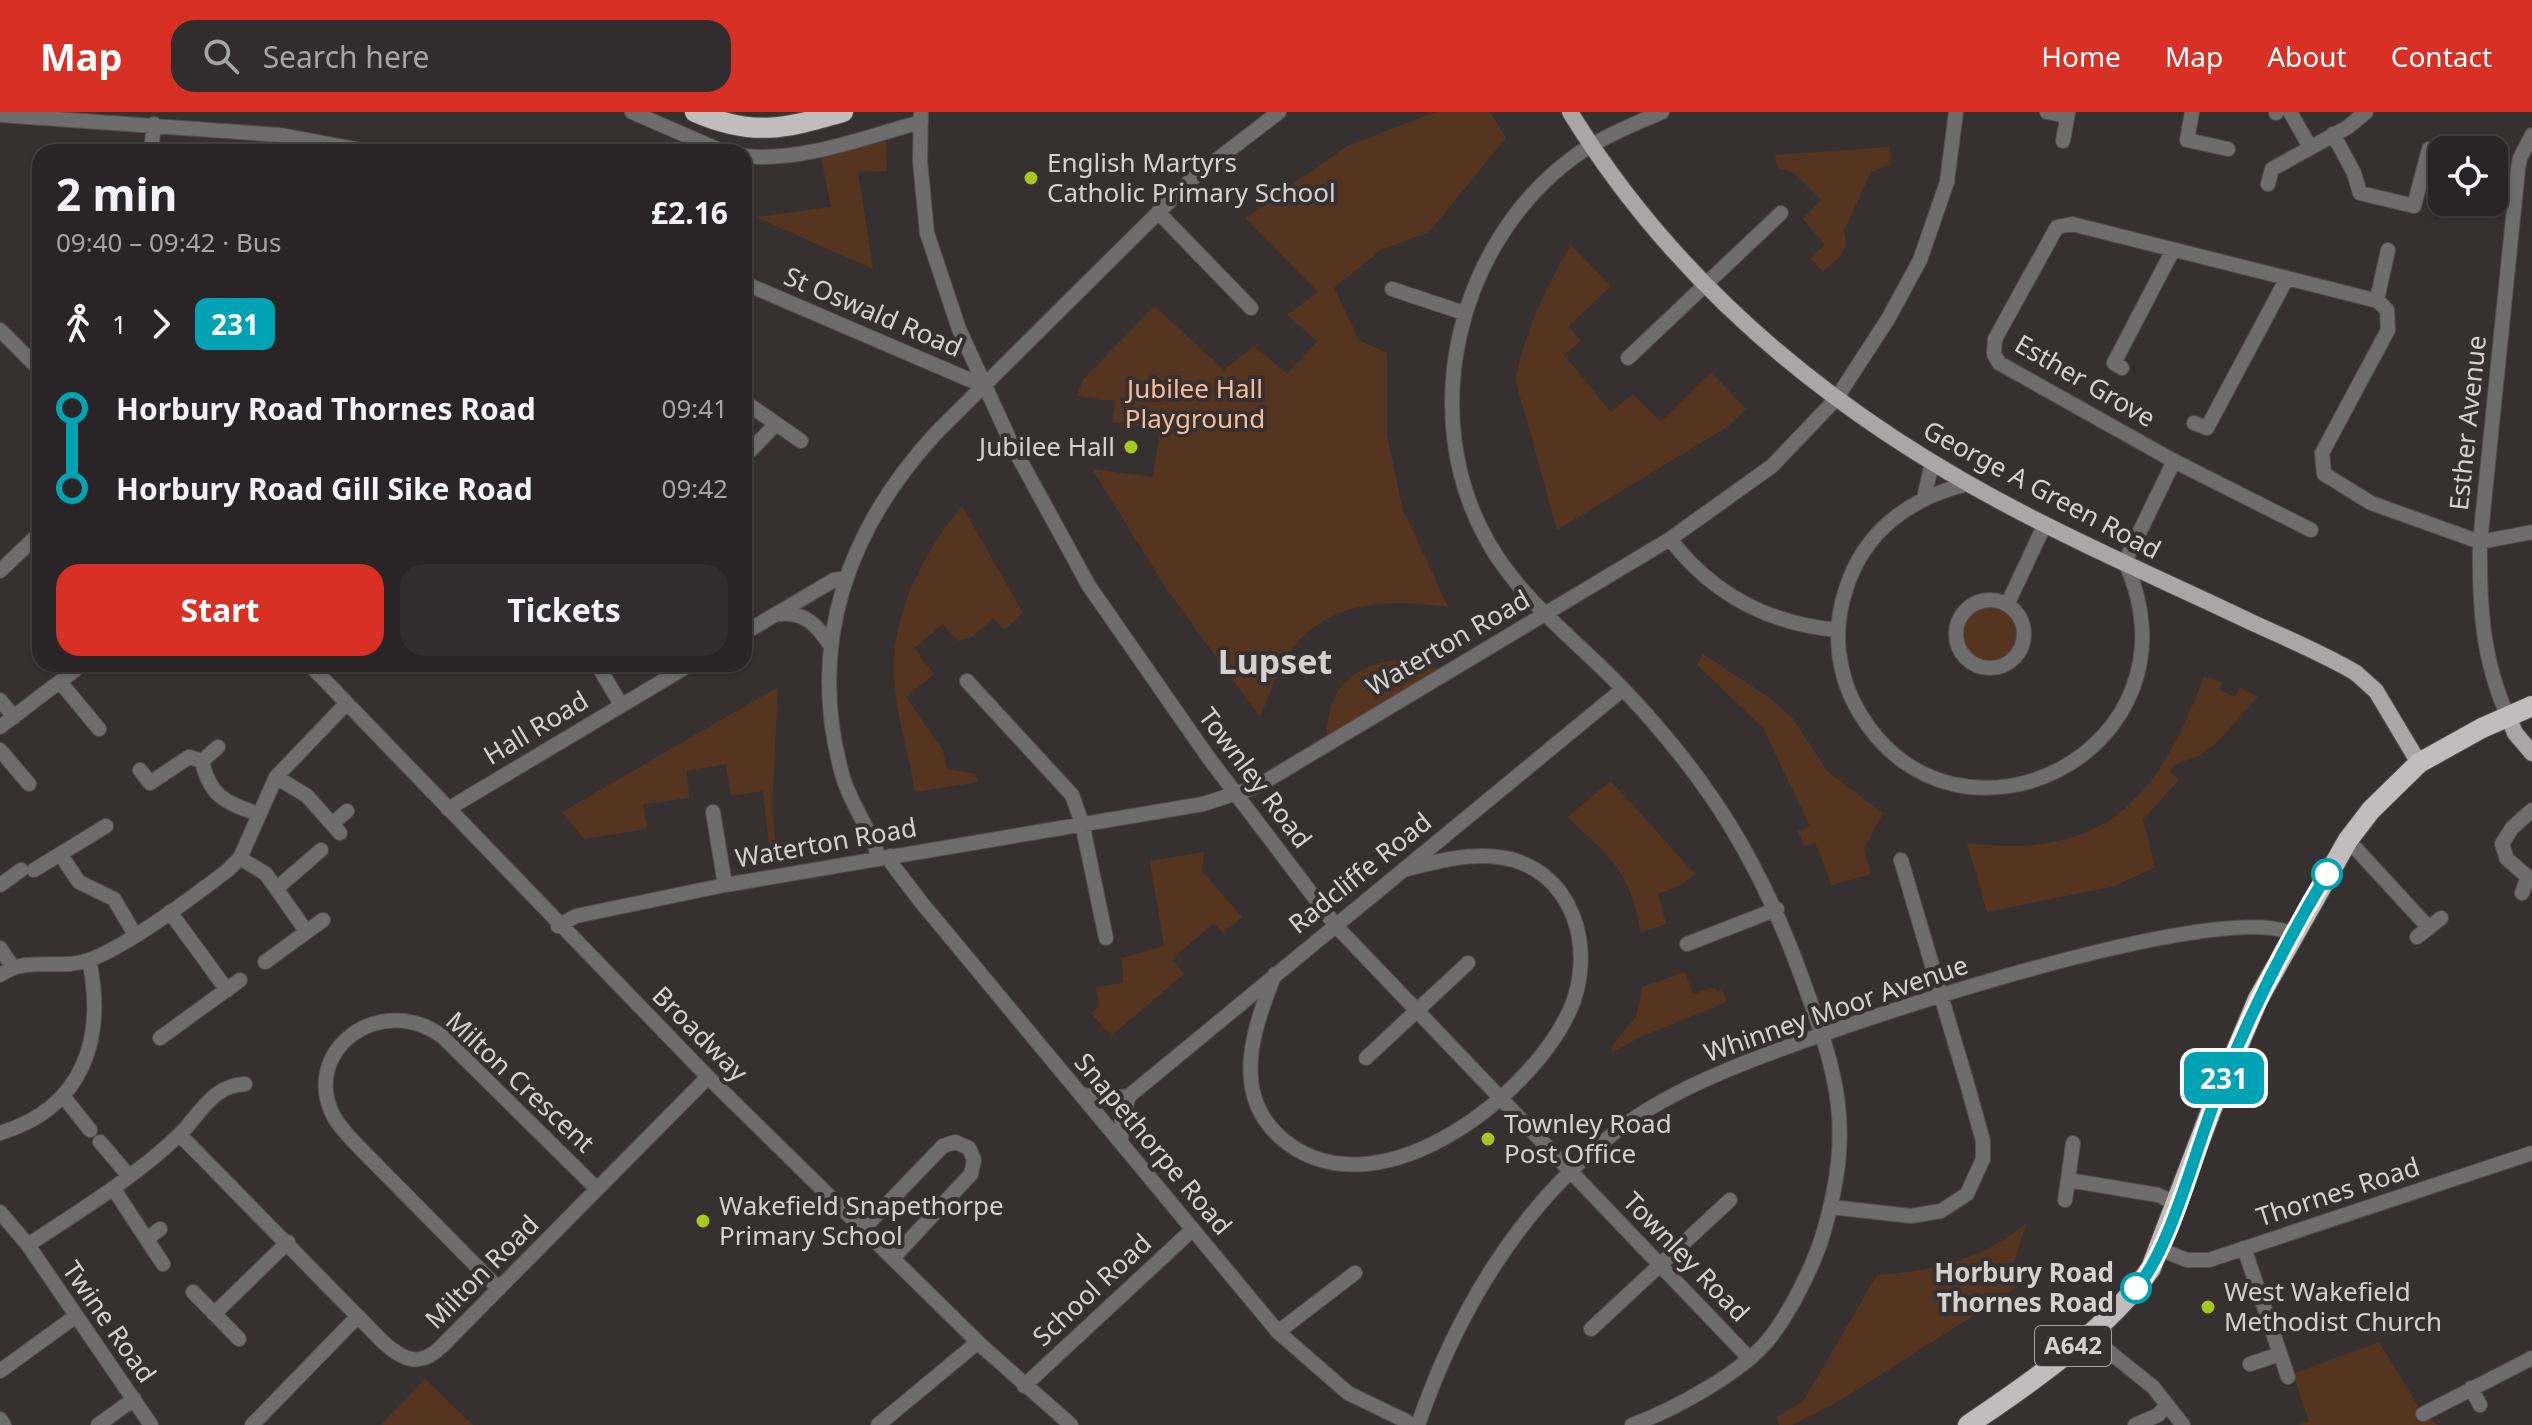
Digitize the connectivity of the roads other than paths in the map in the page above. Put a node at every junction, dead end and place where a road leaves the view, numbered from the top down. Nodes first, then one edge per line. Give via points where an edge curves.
1 (632, 112) edge
2 (695, 112) edge
3 (843, 112) edge
4 (1279, 112) edge
5 (1570, 112) edge
6 (1662, 112) edge
7 (1956, 112) edge
8 (2047, 112) edge
9 (2192, 112) edge
10 (2290, 112) edge
11 (2366, 112) edge
12 (20, 113) edge
13 (2068, 114) edge
14 (0, 115) edge
15 (921, 117) edge
16 (154, 124) junction
17 (2333, 134) junction
18 (2532, 135) edge
19 (2063, 141) dead end
20 (152, 144) edge
21 (328, 144) edge
22 (706, 144) edge
23 (1592, 147) junction
24 (2310, 147) junction
25 (2228, 149) dead end
26 (2428, 153) edge
27 (752, 156) edge
28 (2268, 184) dead end
29 (2360, 193) junction
30 (2355, 208) dead end
31 (1158, 212) junction
32 (1781, 213) dead end
33 (2173, 250) junction
34 (2388, 250) dead end
35 (2287, 278) junction
36 (752, 286) edge
37 (1705, 286) junction
38 (1392, 289) dead end
39 (2377, 300) junction
40 (1251, 308) dead end
41 (1464, 313) junction
42 (0, 330) edge
43 (6, 347) edge
44 (1628, 358) dead end
45 (32, 365) edge
46 (2122, 368) dead end
47 (984, 386) junction
48 (1836, 399) junction
49 (752, 407) edge
50 (2194, 423) dead end
51 (776, 424) junction
52 (801, 441) dead end
53 (752, 449) edge
54 (2174, 461) junction
55 (1932, 463) junction
56 (1968, 484) junction
57 (1924, 498) junction
58 (2045, 524) junction
59 (2311, 530) dead end
60 (2532, 532) edge
61 (1670, 539) junction
62 (32, 541) edge
63 (2480, 542) junction
64 (2125, 562) junction
65 (0, 571) edge
66 (845, 578) junction
67 (2007, 605) junction
68 (775, 615) junction
69 (1544, 615) junction
70 (752, 628) edge
71 (1838, 630) junction
72 (830, 645) junction
73 (72, 672) edge
74 (316, 672) edge
75 (602, 672) edge
76 (677, 672) edge
77 (967, 681) dead end
78 (60, 682) junction
79 (1623, 689) junction
80 (0, 700) edge
81 (346, 704) junction
82 (621, 705) junction
83 (2532, 706) edge
84 (2508, 716) junction
85 (14, 717) junction
86 (0, 727) edge
87 (99, 729) dead end
88 (218, 747) dead end
89 (0, 750) edge
90 (2532, 753) edge
91 (202, 761) junction
92 (2419, 763) junction
93 (140, 770) dead end
94 (276, 777) junction
95 (29, 784) dead end
96 (1237, 795) junction
97 (448, 809) junction
98 (2532, 810) edge
99 (347, 811) dead end
100 (713, 812) dead end
101 (258, 814) junction
102 (1082, 823) junction
103 (106, 826) dead end
104 (1455, 827) junction
105 (2348, 840) junction
106 (321, 850) dead end
107 (60, 854) junction
108 (1463, 855) junction
109 (884, 857) junction
110 (240, 858) junction
111 (287, 860) dead end
112 (1901, 860) dead end
113 (1403, 870) junction
114 (297, 874) junction
115 (0, 885) edge
116 (725, 885) junction
117 (277, 888) junction
118 (2522, 893) dead end
119 (1777, 909) junction
120 (170, 912) junction
121 (2441, 918) dead end
122 (323, 920) dead end
123 (558, 926) junction
124 (1336, 926) junction
125 (306, 931) junction
126 (134, 933) junction
127 (2293, 934) junction
128 (1106, 938) dead end
129 (1687, 944) dead end
130 (0, 948) edge
131 (89, 960) junction
132 (271, 961) dead end
133 (1468, 963) dead end
134 (6, 971) edge
135 (1275, 974) junction
136 (240, 980) dead end
137 (227, 990) junction
138 (1940, 994) junction
139 (1417, 1010) junction
140 (1229, 1012) junction
141 (1255, 1025) junction
142 (1824, 1033) junction
143 (160, 1038) dead end
144 (1366, 1058) dead end
145 (708, 1077) junction
146 (245, 1084) dead end
147 (1080, 1094) junction
148 (63, 1096) junction
149 (1129, 1096) junction
150 (1501, 1097) junction
151 (0, 1133) edge
152 (180, 1135) junction
153 (1121, 1143) junction
154 (2073, 1143) dead end
155 (2532, 1153) edge
156 (1572, 1171) junction
157 (129, 1176) junction
158 (2068, 1180) junction
159 (113, 1188) junction
160 (597, 1189) junction
161 (1730, 1200) dead end
162 (2065, 1200) dead end
163 (2177, 1204) junction
164 (1831, 1207) junction
165 (0, 1212) edge
166 (160, 1229) dead end
167 (863, 1229) junction
168 (1192, 1230) junction
169 (147, 1239) junction
170 (288, 1242) junction
171 (28, 1245) junction
172 (2244, 1248) junction
173 (2159, 1249) junction
174 (893, 1258) junction
175 (163, 1264) dead end
176 (1659, 1265) junction
177 (1355, 1273) dead end
178 (499, 1289) junction
179 (193, 1292) dead end
180 (214, 1314) junction
181 (76, 1316) junction
182 (358, 1316) junction
183 (1591, 1329) dead end
184 (1278, 1332) junction
185 (2087, 1334) junction
186 (239, 1339) dead end
187 (978, 1342) junction
188 (2280, 1354) junction
189 (1749, 1358) junction
190 (2532, 1358) edge
191 (2250, 1364) dead end
192 (0, 1371) edge
193 (2288, 1377) dead end
194 (1024, 1386) junction
195 (2471, 1388) junction
196 (134, 1399) junction
197 (2167, 1405) junction
198 (2480, 1405) dead end
199 (2423, 1414) dead end
200 (0, 1419) edge
201 (4, 1425) edge
202 (98, 1425) edge
203 (151, 1425) edge
204 (252, 1425) edge
205 (878, 1425) edge
206 (1071, 1425) edge
207 (1416, 1425) edge
208 (1632, 1425) edge
209 (1968, 1425) edge
210 (2135, 1425) edge
211 (2183, 1425) edge

1 - 22 street
2 - 3 highway via 764,130
4 - 31 street, Snapethorpe Road
5 - 23 main road, George A Green Road
6 - 23 street
7 - 48 street, Waterton Road via 1947,182 1920,260
8 - 13 street
9 - 25 street via 2181,141
10 - 24 street
11 - 17 street
12 - 14 street
12 - 16 street
13 - 19 street
15 - 27 street via 809,152
15 - 47 street, Townley Road via 927,233
16 - 20 street
16 - 21 street
17 - 24 street
17 - 29 street
18 - 63 street, Esther Avenue via 2520,158
23 - 37 main road, George A Green Road via 1644,218
23 - 41 street via 1531,197 1506,229 1477,278
24 - 28 street via 2272,169
26 - 29 street via 2414,206
29 - 30 street
31 - 40 street
31 - 47 street, Snapethorpe Road
32 - 37 street
33 - 35 street, Esther Grove
33 - 46 street, Esther Grove via 2114,363
33 - 54 street, Esther Grove via 2062,225 2048,240 1993,346 2006,369
34 - 39 street via 2389,275
35 - 39 street, Esther Grove
35 - 50 street, Esther Grove via 2207,428
36 - 47 street, St Oswald Road
37 - 44 street
37 - 48 main road, George A Green Road via 1773,350
38 - 41 street
39 - 63 street via 2387,310 2388,330 2322,453 2321,467 2336,484 2371,503
41 - 69 street via 1452,396 1461,470 1486,539
42 - 43 street
43 - 45 street
47 - 66 street, Snapethorpe Road via 905,467 881,500
47 - 96 street, Townley Road via 1089,586
48 - 55 main road, George A Green Road
48 - 61 street, Waterton Road via 1772,466
49 - 51 street
51 - 52 street
51 - 53 street
54 - 59 street, Esther Grove
54 - 64 street
55 - 56 main road, George A Green Road
55 - 57 street
56 - 57 street
56 - 58 main road, George A Green Road
57 - 71 street via 1900,512 1863,552 1850,576
58 - 64 main road, George A Green Road
58 - 67 street
60 - 63 street
61 - 69 street, Waterton Road
61 - 71 street via 1711,582 1743,604 1780,619
62 - 65 street
63 - 84 street, Esther Avenue via 2480,603 2489,664
64 - 71 street via 2143,625 2130,697 2103,738 2084,755 2064,769 2017,785 1968,786 1900,758 1873,732 1853,701
64 - 92 main road, George A Green Road via 2356,673 2376,691
66 - 68 street
66 - 72 street, Snapethorpe Road
67 - 67 street via 1979,602 1959,621 1959,649 1980,667 2008,664 2024,641 2017,614
68 - 70 street
68 - 72 street via 795,613 809,620
69 - 79 street
69 - 96 street, Waterton Road
72 - 109 street, Snapethorpe Road via 836,750 852,804
73 - 78 street
74 - 81 street, Broadway
75 - 82 street
76 - 82 street, Hall Road
77 - 102 street via 1072,795
78 - 85 street
78 - 87 street
79 - 104 street, Radcliffe Road
79 - 119 street via 1719,806
80 - 85 street
81 - 94 street
81 - 97 street, Broadway
82 - 97 street, Hall Road
83 - 84 highway, A642
84 - 90 main road
84 - 92 highway, A642
85 - 86 street
88 - 91 street
89 - 95 street
91 - 93 street via 189,757 150,783
91 - 101 street via 224,802
92 - 105 highway, A642
94 - 99 street via 307,796 336,828
94 - 101 street
96 - 102 street, Waterton Road
96 - 124 street, Townley Road
97 - 123 street, Broadway
98 - 118 street via 2502,844 2507,859 2528,877
100 - 116 street, Waterton Road
101 - 110 street
102 - 109 street, Waterton Road
102 - 128 street
103 - 107 street
104 - 108 street
104 - 113 street, Radcliffe Road
105 - 121 street via 2423,932
105 - 127 highway, A642
106 - 114 street
107 - 115 street
107 - 126 street via 79,882 114,899
108 - 113 street
108 - 150 street via 1501,857 1548,879 1571,907 1583,945 1570,1010 1547,1047
109 - 116 street, Waterton Road
109 - 147 street, Snapethorpe Road
110 - 117 street
110 - 120 street
111 - 114 street
112 - 138 street
113 - 124 street, Radcliffe Road
114 - 117 street
116 - 123 street, Waterton Road via 576,916
117 - 125 street
119 - 129 street
119 - 142 street
120 - 126 street
120 - 137 street
122 - 125 street
123 - 145 street, Broadway
124 - 135 street, Radcliffe Road
124 - 139 street, Townley Road
125 - 132 street
126 - 131 street
127 - 138 street, Whinney Moor Avenue via 2261,926 2213,930 2111,949
127 - 163 highway, A642 via 2241,1038
130 - 134 street
131 - 134 street
131 - 148 street via 95,995 91,1047
133 - 139 street
135 - 140 street, Radcliffe Road
135 - 141 street
136 - 137 street
137 - 143 street
138 - 142 street, Whinney Moor Avenue
138 - 164 street via 1983,1141 1978,1176 1954,1205 1929,1215
139 - 144 street
139 - 150 street, Townley Road
140 - 141 street
140 - 149 street, Radcliffe Road
141 - 150 street via 1251,1088 1259,1111 1272,1130 1313,1159 1336,1165 1397,1158 1453,1134
142 - 156 street, Whinney Moor Avenue via 1686,1088 1619,1129
142 - 164 street via 1839,1104 1840,1143
145 - 160 street, Milton Road
145 - 167 street, Broadway
146 - 152 street via 222,1079
147 - 149 street
147 - 153 street, Snapethorpe Road
148 - 151 street
148 - 157 street
149 - 153 street
150 - 156 street, Townley Road
152 - 157 street
152 - 170 street, Milton Road
153 - 168 street, Snapethorpe Road
154 - 158 street
155 - 172 street, Thornes Road
156 - 176 street, Townley Road
156 - 207 street, Whinney Moor Avenue via 1518,1232 1476,1292
157 - 159 street
158 - 162 street
158 - 163 street via 2158,1195
159 - 169 street
159 - 171 street
160 - 178 street, Milton Road
160 - 178 street, Milton Crescent via 426,1025 404,1019 379,1021 345,1042 329,1071 333,1116
161 - 176 street
163 - 173 highway, A642
164 - 189 street via 1808,1273 1770,1339
165 - 171 street, Twine Road
166 - 169 street
167 - 174 street, Broadway
167 - 174 street via 943,1146 955,1142 969,1148 974,1160 971,1174
168 - 184 street, Snapethorpe Road
168 - 194 street, School Road
169 - 175 street
170 - 180 street
170 - 182 street, Milton Road
171 - 181 street, Twine Road
172 - 173 street, Thornes Road via 2198,1262
172 - 188 street
173 - 185 highway, A642 via 2140,1284
174 - 187 street, Broadway
176 - 183 street
176 - 189 street, Townley Road
177 - 184 street
178 - 182 street, Milton Road via 431,1357 419,1361 398,1356
179 - 180 street
180 - 186 street
181 - 192 street
181 - 196 street, Twine Road
182 - 204 street
184 - 207 street, Snapethorpe Road via 1348,1393
185 - 197 street via 2153,1387
185 - 209 highway, A642
187 - 194 street, Broadway
187 - 205 street
188 - 191 street
188 - 193 street
189 - 208 street via 1682,1402
190 - 195 street
194 - 206 street, Broadway
195 - 198 street
195 - 199 street
196 - 202 street
196 - 203 street, Twine Road
197 - 210 street
197 - 211 street
200 - 201 street

